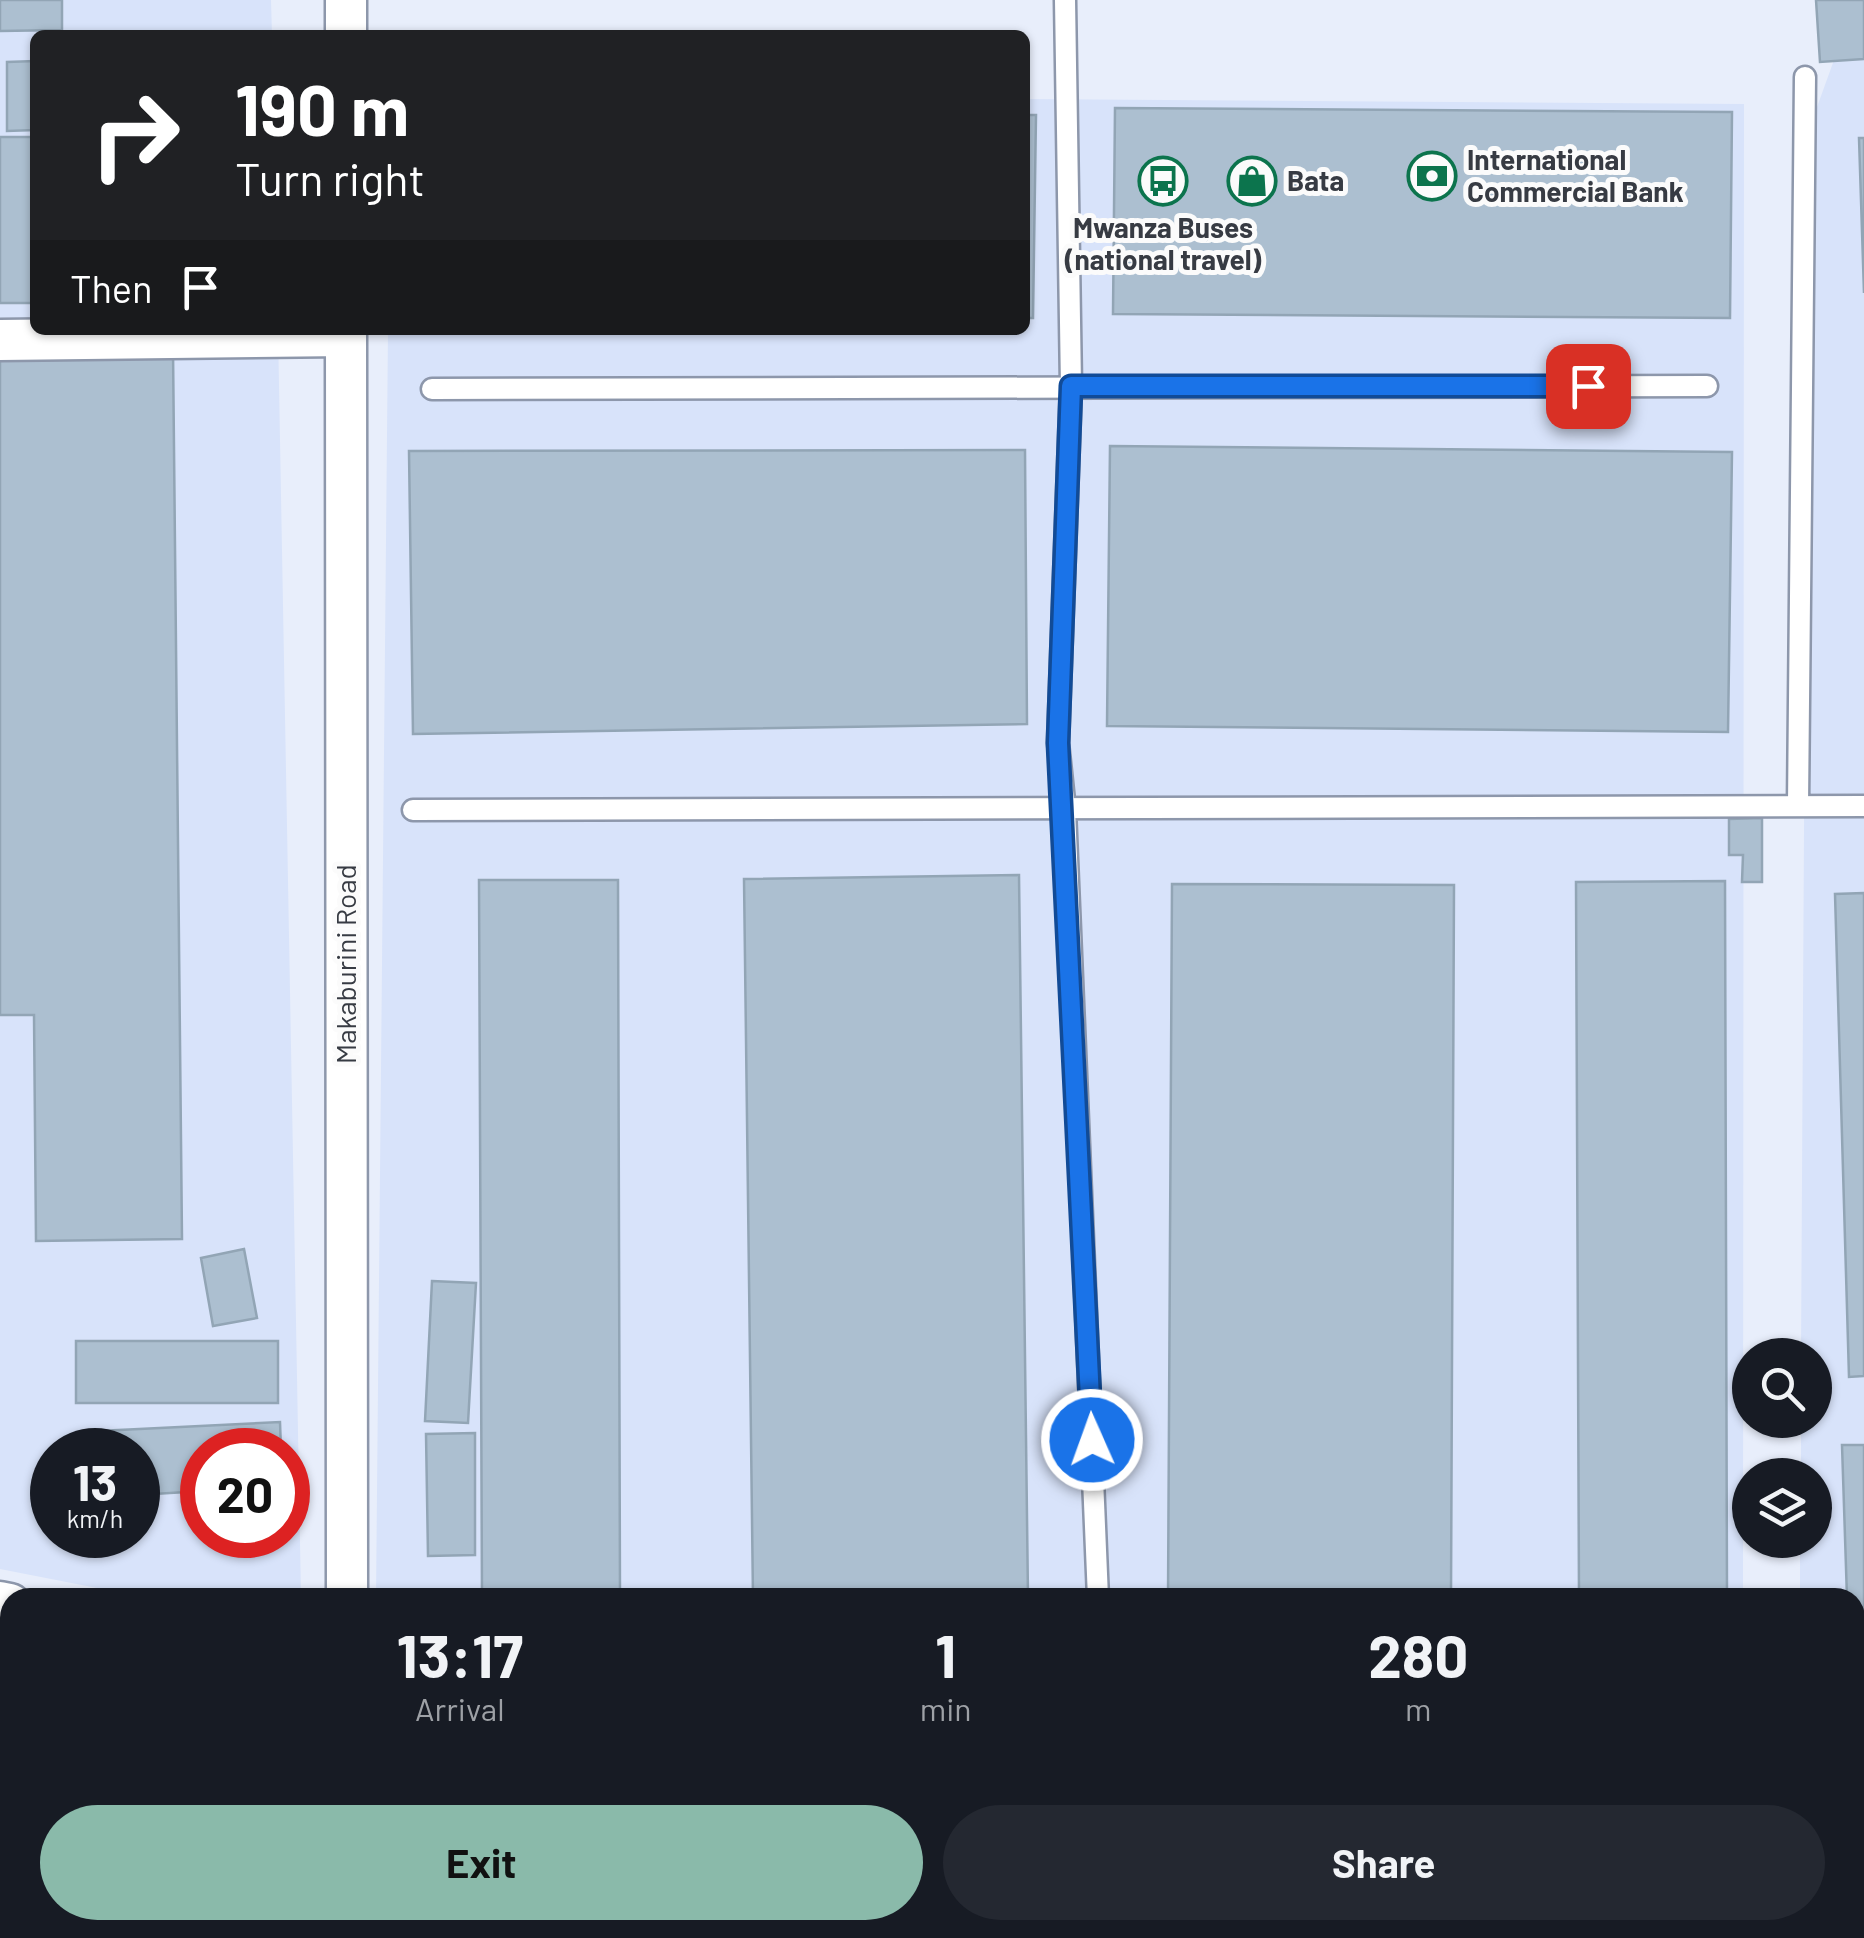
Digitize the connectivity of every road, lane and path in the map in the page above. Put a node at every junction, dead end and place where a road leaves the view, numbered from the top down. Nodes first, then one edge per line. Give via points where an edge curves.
1 (346, 0) edge
2 (1065, 0) edge
3 (346, 30) edge
4 (1805, 77) dead end
5 (247, 335) edge
6 (346, 335) edge
7 (0, 340) edge
8 (1071, 386) junction
9 (1707, 386) dead end
10 (432, 389) dead end
11 (1798, 804) junction
12 (1864, 806) edge
13 (412, 810) dead end
14 (1065, 810) junction
15 (346, 1588) edge
16 (1098, 1588) edge

1 - 3 street
2 - 8 lane
4 - 11 lane
5 - 7 street
6 - 15 street, Makaburini Road
8 - 9 lane
8 - 10 lane
8 - 14 lane via 1058,743
11 - 12 lane
11 - 14 lane
13 - 14 lane
14 - 16 lane

